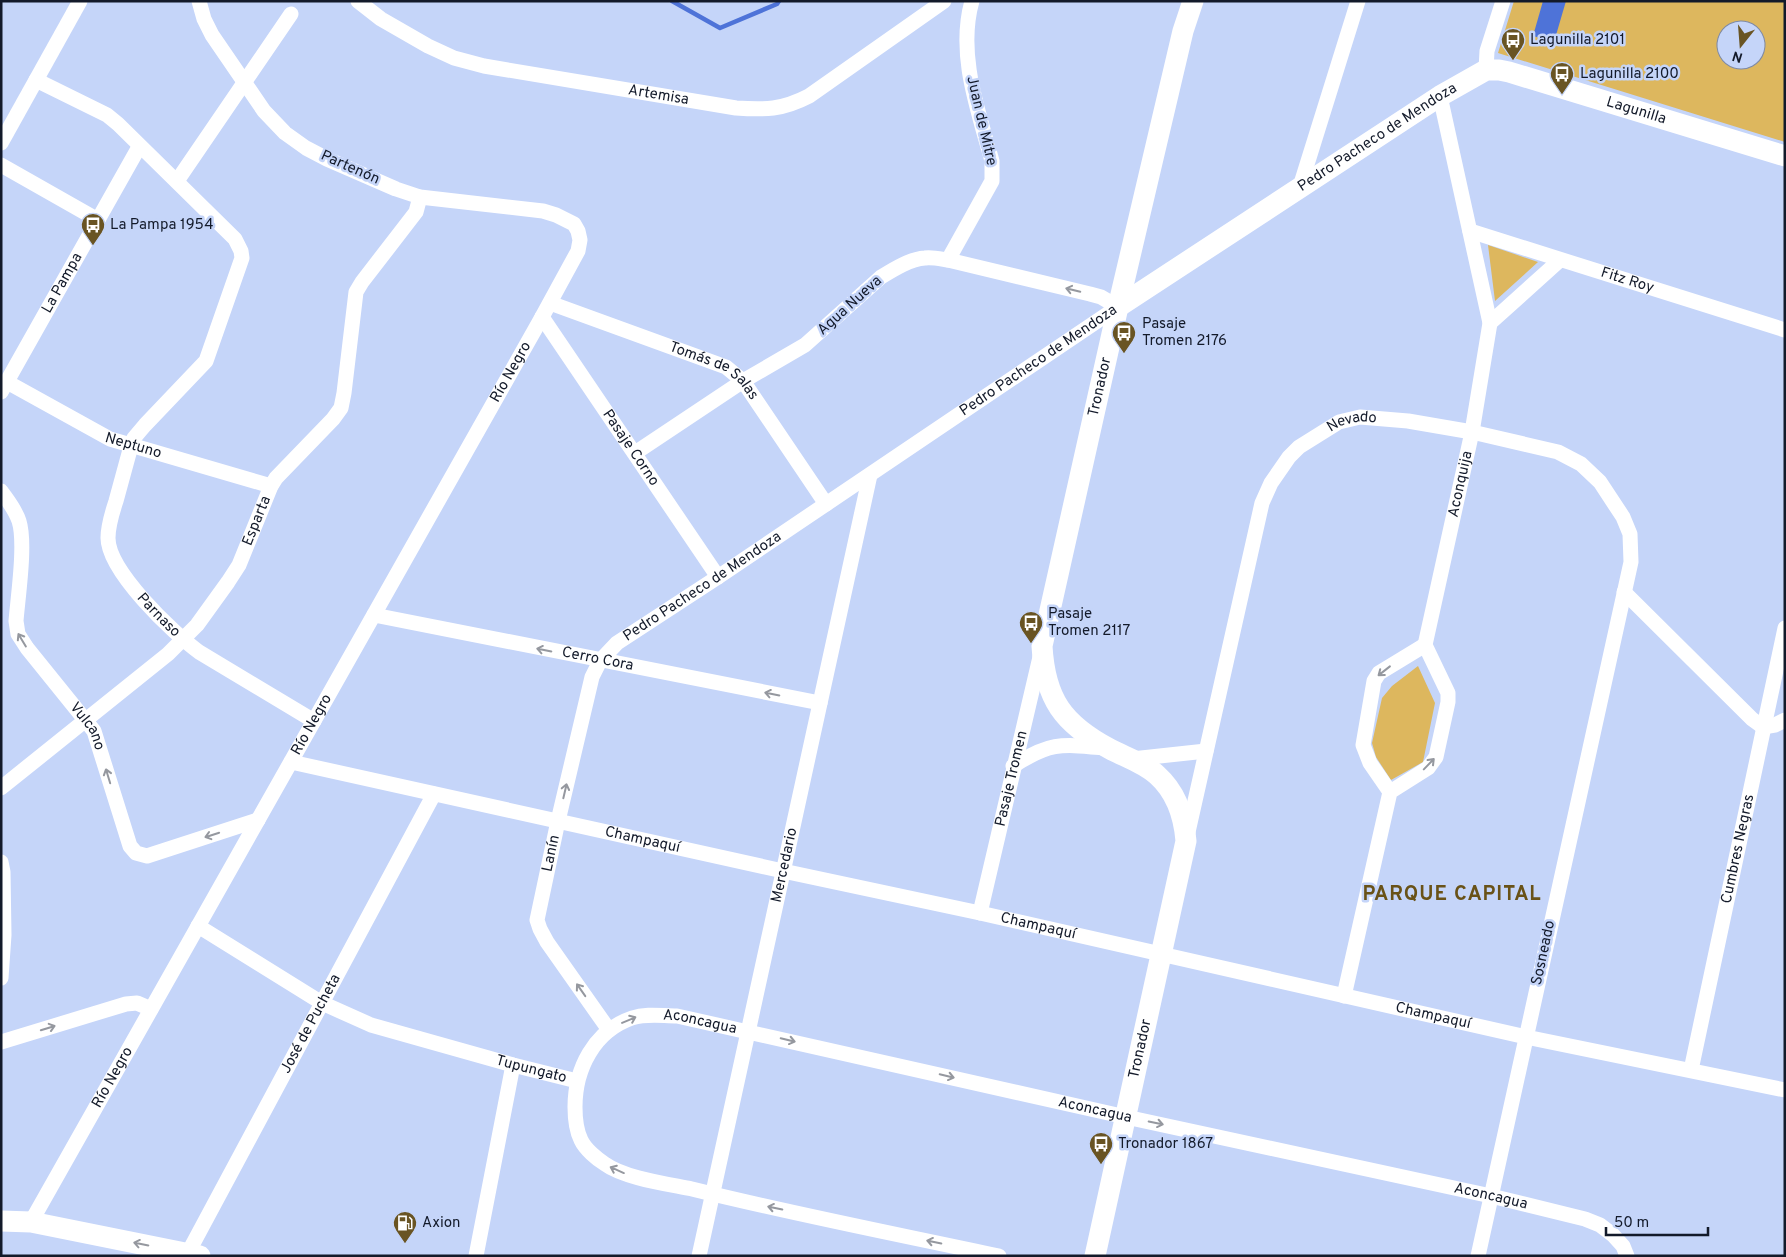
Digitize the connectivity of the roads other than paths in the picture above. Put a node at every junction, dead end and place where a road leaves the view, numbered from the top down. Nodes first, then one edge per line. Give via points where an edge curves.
1 (80, 1) edge
2 (199, 1) edge
3 (358, 1) edge
4 (944, 1) edge
5 (972, 1) edge
6 (1193, 1) edge
7 (1358, 1) edge
8 (1503, 1) edge
9 (292, 14) dead end
10 (1486, 70) junction
11 (36, 80) junction
12 (245, 83) junction
13 (1440, 96) junction
14 (1, 142) edge
15 (139, 147) junction
16 (1785, 156) edge
17 (1, 165) edge
18 (176, 181) junction
19 (1299, 190) junction
20 (420, 197) junction
21 (98, 220) junction
22 (574, 224) joint
23 (1470, 231) junction
24 (948, 260) junction
25 (1560, 260) junction
26 (550, 303) junction
27 (1118, 306) junction
28 (542, 317) junction
29 (1490, 323) junction
30 (1785, 330) edge
31 (743, 381) junction
32 (4, 387) edge
33 (1472, 432) junction
34 (131, 446) junction
35 (635, 453) junction
36 (870, 475) junction
37 (271, 486) junction
38 (1, 491) edge
39 (826, 504) junction
40 (718, 577) junction
41 (1624, 592) junction
42 (374, 615) junction
43 (1785, 628) edge
44 (182, 640) junction
45 (1424, 645) junction
46 (1042, 646) junction
47 (600, 661) junction
48 (820, 704) junction
49 (1785, 720) edge
50 (86, 721) junction
51 (314, 721) junction
52 (1763, 727) junction
53 (1110, 749) junction
54 (1206, 751) junction
55 (1131, 760) junction
56 (291, 762) junction
57 (1013, 766) junction
58 (1, 788) edge
59 (1390, 792) junction
60 (434, 794) junction
61 (258, 820) junction
62 (558, 821) junction
63 (1186, 841) junction
64 (1, 862) edge
65 (783, 871) junction
66 (980, 913) junction
67 (198, 926) junction
68 (1161, 954) junction
69 (1, 978) edge
70 (1344, 996) junction
71 (322, 1003) junction
72 (151, 1009) junction
73 (609, 1030) junction
74 (748, 1031) junction
75 (1526, 1037) junction
76 (1, 1042) edge
77 (513, 1065) junction
78 (1691, 1070) junction
79 (577, 1081) junction
80 (1785, 1090) edge
81 (1126, 1117) junction
82 (712, 1194) junction
83 (1491, 1196) junction
84 (1, 1221) edge
85 (31, 1222) junction
86 (194, 1255) edge
87 (476, 1256) edge
88 (699, 1256) edge
89 (998, 1256) edge
90 (1095, 1256) edge
91 (1478, 1256) edge
92 (1628, 1256) edge

1 - 11 street
2 - 12 street, Partenón via 212,35
3 - 4 street, Artemisa via 381,19 454,58 484,66 761,110 780,108 809,96
5 - 24 street, Juan de Mitre via 968,29 969,70 993,172 992,181
6 - 27 main road, Tronador via 1183,31
7 - 19 street
8 - 10 street via 1487,51
9 - 12 street
10 - 13 main road, Pedro Pacheco de Mendoza
10 - 16 main road, Lagunilla via 1510,72
11 - 14 street
11 - 15 street via 107,115
12 - 18 street
12 - 20 street, Partenón via 264,111 285,133 306,148 327,160
13 - 19 main road, Pedro Pacheco de Mendoza
13 - 23 street, Aconquija
15 - 18 street
15 - 21 street, La Pampa
17 - 21 street
18 - 34 street, Parnaso via 234,239 242,258 206,361 145,425
19 - 27 main road, Pedro Pacheco de Mendoza
20 - 22 street, Partenón via 543,211
20 - 37 street, Esparta via 416,212 356,292 341,408
21 - 32 street, La Pampa
22 - 26 street, Río Negro via 580,240 578,251
23 - 25 street, Fitz Roy
23 - 29 street, Aconquija
27 -> 24 street, Agua Nueva via 1090,294
24 - 31 street, Agua Nueva via 926,258 892,270 805,346
25 - 29 street
25 - 30 street, Fitz Roy
26 - 28 street, Río Negro
26 - 31 street, Tomás de Salas via 726,367
27 - 36 street, Pedro Pacheco de Mendoza
27 - 46 main road, Tronador
28 - 35 street, Pasaje Corno
28 - 42 street, Río Negro
29 - 33 street, Aconquija
31 - 35 street, Agua Nueva
31 - 39 street, Tomás de Salas
32 - 34 street, Neptuno
33 - 41 street, Nevado via 1558,452 1581,464 1600,482 1630,534 1631,562
33 - 45 street, Aconquija
33 - 54 street, Nevado via 1360,417 1339,422 1289,457 1262,503
34 - 37 street, Neptuno
34 - 44 street, Parnaso via 109,525 109,551 131,586
35 - 40 street, Pasaje Corno
36 - 39 street, Pedro Pacheco de Mendoza
36 - 48 street, Mercedario
37 - 44 street, Esparta via 239,565 197,625
50 -> 38 street, Vulcano via 18,634 16,621 22,539 14,508
39 - 40 street, Pedro Pacheco de Mendoza
40 - 47 street, Pedro Pacheco de Mendoza via 618,643
41 - 52 street
41 - 75 street, Sosneado
47 -> 42 street, Cerro Cora
42 - 51 street, Río Negro
43 - 52 street, Cumbres Negras
44 - 50 street, Esparta
44 - 51 street, Parnaso
59 -> 45 street via 1428,768 1436,757 1448,693
45 -> 59 street via 1379,673 1374,681 1363,745 1370,763
46 - 53 main road, Tronador via 1048,687 1058,706 1079,729
46 - 57 street, Pasaje Tromen
48 -> 47 street, Cerro Cora
62 -> 47 street, Lanín via 592,677
48 - 65 street, Mercedario
49 - 52 street
50 - 58 street, Esparta
61 -> 50 street, Vulcano via 146,856 136,854 130,846 94,731
51 - 56 street, Río Negro
52 - 78 street, Cumbres Negras
53 - 55 main road, Tronador
53 - 57 street, Tronador via 1066,744 1048,747
54 - 55 street
54 - 63 street, Tronador
55 - 63 main road, Tronador via 1156,774 1166,785 1184,820
56 - 60 street, Champaquí
56 - 61 street, Río Negro
57 - 66 street, Pasaje Tromen
59 - 70 street
60 - 62 street, Champaquí
60 - 71 street, José de Pucheta
61 - 67 street, Río Negro
62 - 65 street, Champaquí
73 -> 62 street, Lanín via 547,942 537,920
63 - 68 main road, Tronador
64 - 69 street via 4,935
65 - 66 street, Champaquí
65 - 74 street, Mercedario
66 - 68 street, Champaquí
67 - 71 street, Tupungato
67 - 72 street, Río Negro
68 - 70 street, Champaquí
68 - 81 main road, Tronador
70 - 75 street, Champaquí
71 - 77 street, Tupungato via 371,1025
71 - 86 street, José de Pucheta
76 -> 72 street via 126,1004 137,1003
72 - 85 street, Río Negro
73 -> 74 street, Aconcagua via 632,1018 648,1015 677,1016
73 - 79 street, Aconcagua via 588,1054
74 -> 81 street, Aconcagua
74 - 82 street, Mercedario
75 - 78 street, Champaquí
75 - 83 street, Sosneado
77 - 79 street, Tupungato
77 - 87 street
78 - 80 street, Champaquí
82 -> 79 street, Tupungato via 624,1173 606,1165 581,1141 575,1122
81 -> 83 street, Aconcagua
81 - 90 main road, Tronador
82 - 88 street, Mercedario
89 -> 82 street, Tupungato
83 - 91 street, Sosneado
83 - 92 street, Aconcagua via 1584,1218 1600,1225 1623,1246
84 - 85 main road
86 -> 85 main road

